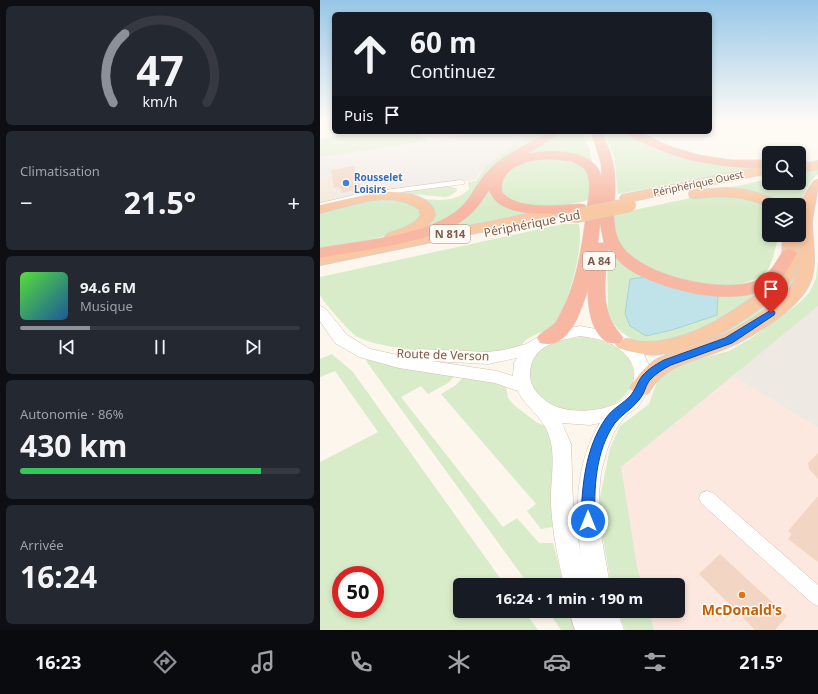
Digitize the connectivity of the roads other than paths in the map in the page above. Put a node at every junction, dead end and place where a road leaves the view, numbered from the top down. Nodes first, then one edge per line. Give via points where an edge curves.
1 (526, 150) edge
2 (594, 150) edge
3 (604, 150) edge
4 (669, 150) edge
5 (818, 159) edge
6 (806, 162) edge
7 (762, 164) edge
8 (806, 164) edge
9 (818, 165) edge
10 (762, 171) edge
11 (762, 177) edge
12 (609, 181) junction
13 (461, 182) dead end
14 (818, 184) edge
15 (596, 193) junction
16 (672, 196) junction
17 (762, 198) edge
18 (628, 201) junction
19 (320, 205) edge
20 (320, 209) edge
21 (577, 212) junction
22 (383, 240) junction
23 (790, 242) edge
24 (320, 253) edge
25 (789, 254) junction
26 (320, 260) edge
27 (320, 268) edge
28 (320, 311) edge
29 (335, 330) junction
30 (547, 338) junction
31 (619, 341) junction
32 (532, 348) junction
33 (522, 386) junction
34 (641, 388) junction
35 (543, 408) junction
36 (619, 410) junction
37 (707, 498) dead end
38 (574, 578) edge
39 (597, 578) edge
40 (818, 598) edge
41 (584, 618) edge
42 (607, 618) edge
43 (588, 630) edge
44 (611, 630) edge

1 - 22 highway via 504,163 492,174 476,201 453,221 428,232
2 - 15 highway, A 84 via 598,173
3 - 12 highway, A 84
4 - 7 highway via 694,158 734,164
5 - 6 highway
8 - 9 highway
10 - 18 highway, Périphérique Ouest / N 814
11 - 16 highway, Périphérique Ouest / N 814
12 - 25 highway via 608,234 613,246 635,265 655,276 716,291 753,288 766,283 775,275
12 - 31 highway, A 84 via 600,245 598,315 608,332
13 - 19 street via 363,195
14 - 34 highway via 807,212 807,273 797,292 728,340 659,367 645,379
15 - 21 highway via 590,165 578,159 558,156 537,156 513,163 502,172 494,184 495,194 509,203 546,210
15 - 30 highway, A 84 via 588,260 582,282 566,323
16 - 17 highway via 737,192
16 - 18 highway, Périphérique Sud / N 814
18 - 21 highway, Périphérique Sud / N 814, bridge
20 - 22 highway via 394,196 411,199 424,206 427,216 424,221 407,232
21 - 26 highway, Périphérique Sud / N 814
21 - 27 highway, Périphérique Sud / N 814
22 - 24 highway
23 - 25 highway
25 - 31 highway via 787,274 780,284 754,305 717,327 683,342 656,348 641,348
28 - 29 main road, Route de Verson
29 - 32 main road, Route de Verson via 365,346 400,355 488,358
29 - 33 main road, Route de Verson via 346,344 381,358 497,376
30 - 31 main road via 580,331 597,333
30 - 32 main road
31 - 34 main road via 640,359 644,378
32 - 33 main road via 520,366
33 - 35 main road via 530,398
34 - 36 main road via 629,404
35 - 36 main road via 578,418 605,416
35 - 38 main road via 560,436 563,459 563,518
36 - 39 main road via 599,442 588,492 589,528
37 - 40 street
41 - 43 main road
42 - 44 main road

